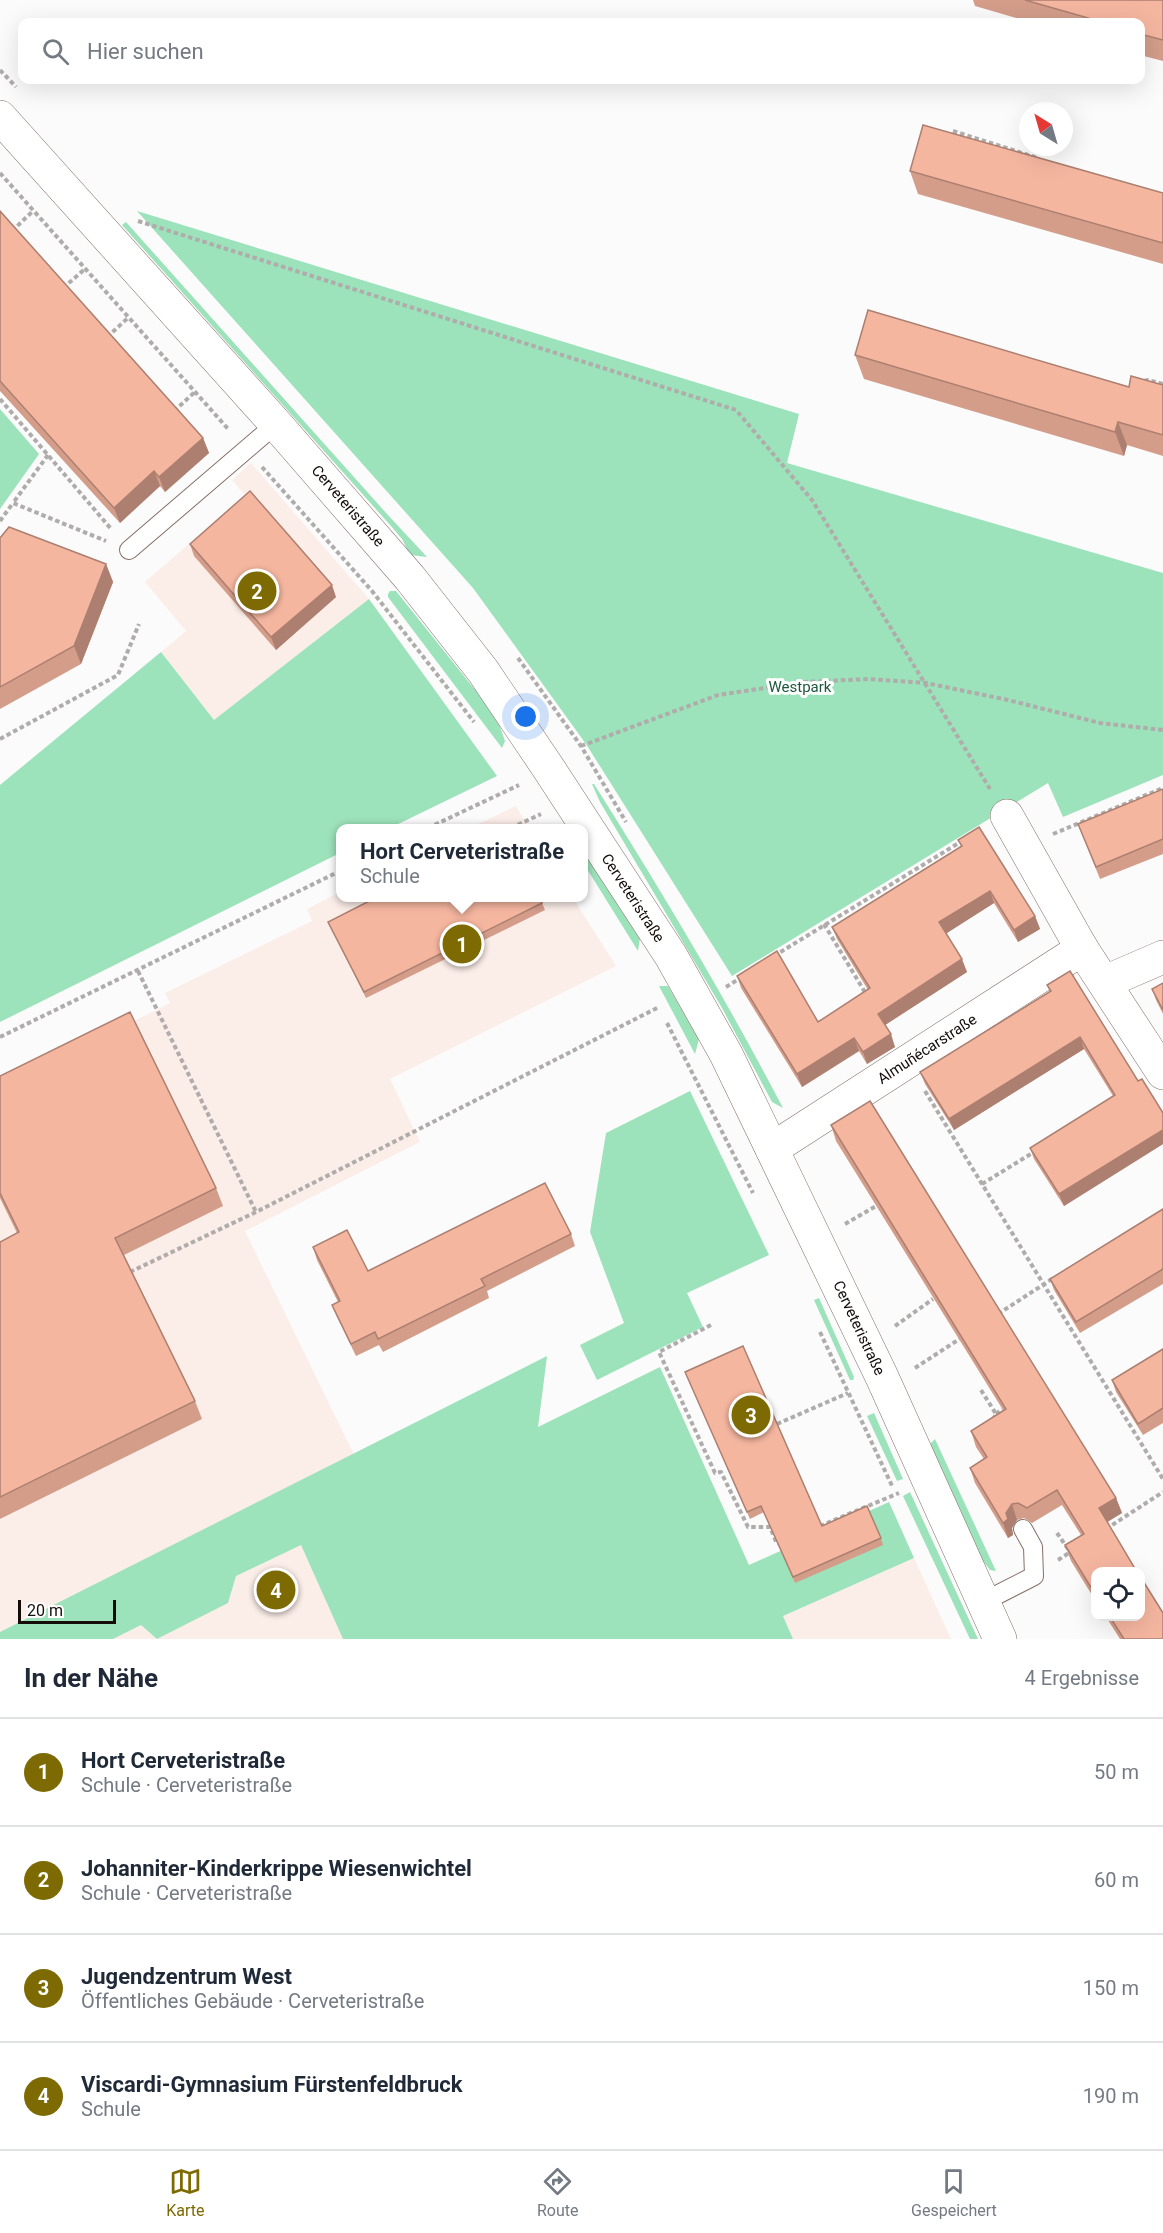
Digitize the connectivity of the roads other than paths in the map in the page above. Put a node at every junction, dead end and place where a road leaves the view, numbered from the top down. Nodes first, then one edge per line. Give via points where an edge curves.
1 (0, 117) edge
2 (276, 424) junction
3 (129, 550) road end
4 (1006, 816) road end
5 (584, 824) edge
6 (588, 830) edge
7 (1082, 949) junction
8 (1163, 957) edge
9 (1105, 982) junction
10 (1163, 1073) edge
11 (772, 1149) junction
12 (1023, 1529) dead end
13 (983, 1602) junction
14 (1000, 1639) edge

1 - 2 street, Cerveteristraße
2 - 3 lane
2 - 5 street, Cerveteristraße via 410,578 483,671
4 - 7 street
6 - 11 street, Cerveteristraße via 671,956 726,1054
7 - 9 street
7 - 11 street, Almuñécarstraße
8 - 9 street
9 - 10 street
11 - 13 street, Cerveteristraße via 896,1374 929,1480
12 - 13 lane via 1033,1547 1034,1576
13 - 14 street, Cerveteristraße

